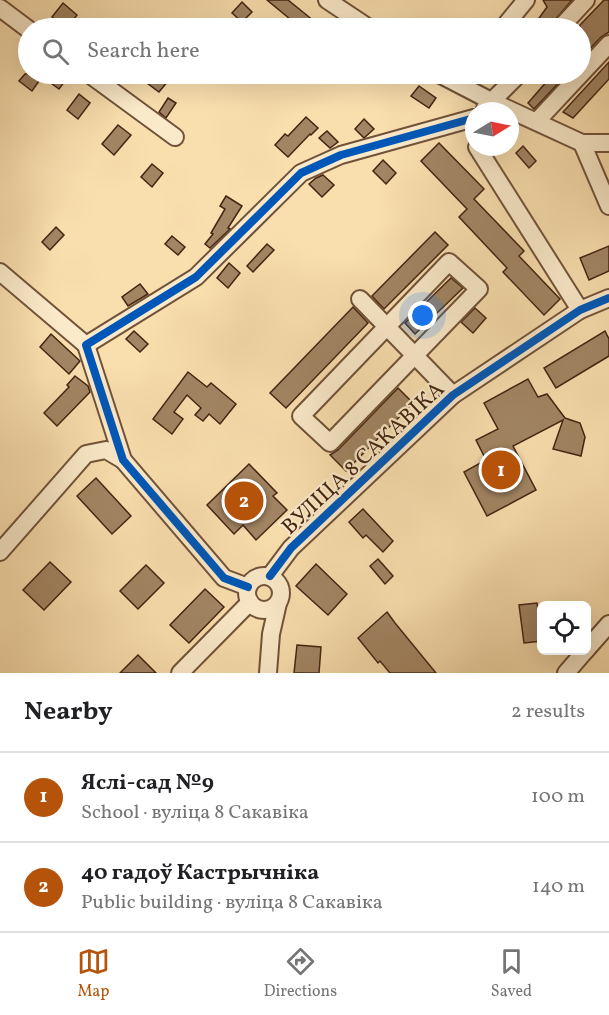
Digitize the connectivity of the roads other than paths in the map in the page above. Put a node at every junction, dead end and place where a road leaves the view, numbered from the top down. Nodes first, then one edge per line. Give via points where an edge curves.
1 (327, 0) edge
2 (526, 0) edge
3 (586, 0) edge
4 (0, 8) edge
5 (354, 18) edge
6 (511, 18) edge
7 (569, 18) edge
8 (18, 22) edge
9 (609, 44) edge
10 (591, 63) edge
11 (103, 84) edge
12 (454, 84) edge
13 (504, 84) edge
14 (572, 84) edge
15 (482, 102) edge
16 (491, 102) edge
17 (519, 115) edge
18 (465, 121) edge
19 (537, 121) junction
20 (175, 137) dead end
21 (582, 143) junction
22 (609, 143) edge
23 (483, 156) edge
24 (609, 206) edge
25 (0, 272) edge
26 (609, 297) edge
27 (360, 299) dead end
28 (580, 310) junction
29 (387, 326) junction
30 (86, 345) junction
31 (415, 355) junction
32 (453, 395) junction
33 (123, 460) junction
34 (0, 552) edge
35 (270, 576) junction
36 (250, 598) junction
37 (278, 603) junction
38 (609, 624) edge
39 (271, 634) junction
40 (591, 644) edge
41 (582, 655) edge
42 (180, 673) edge
43 (268, 673) edge
44 (566, 673) edge

1 - 5 street
2 - 6 street
3 - 7 street
4 - 8 street
9 - 10 street
11 - 20 street
12 - 15 street
13 - 16 street
14 - 19 street
17 - 19 street
18 - 30 street via 341,155 302,173 196,277
19 - 21 street
21 - 22 street
21 - 24 street
23 - 28 street
25 - 30 street
26 - 28 street, ВУЛІЦА 8 САКАВІКА
27 - 29 street
28 - 32 street, ВУЛІЦА 8 САКАВІКА
29 - 31 street
29 - 31 street via 449,262 479,290
29 - 31 street via 301,416 330,443
30 - 33 street
31 - 32 street
32 - 35 street, ВУЛІЦА 8 САКАВІКА via 291,548
33 - 34 street via 106,450 86,454
33 - 36 street via 224,578
35 - 36 street via 250,582
35 - 37 street via 281,588
36 - 37 street via 264,610
36 - 39 street
36 - 42 street
37 - 39 street
38 - 40 street
39 - 43 street
41 - 44 street

